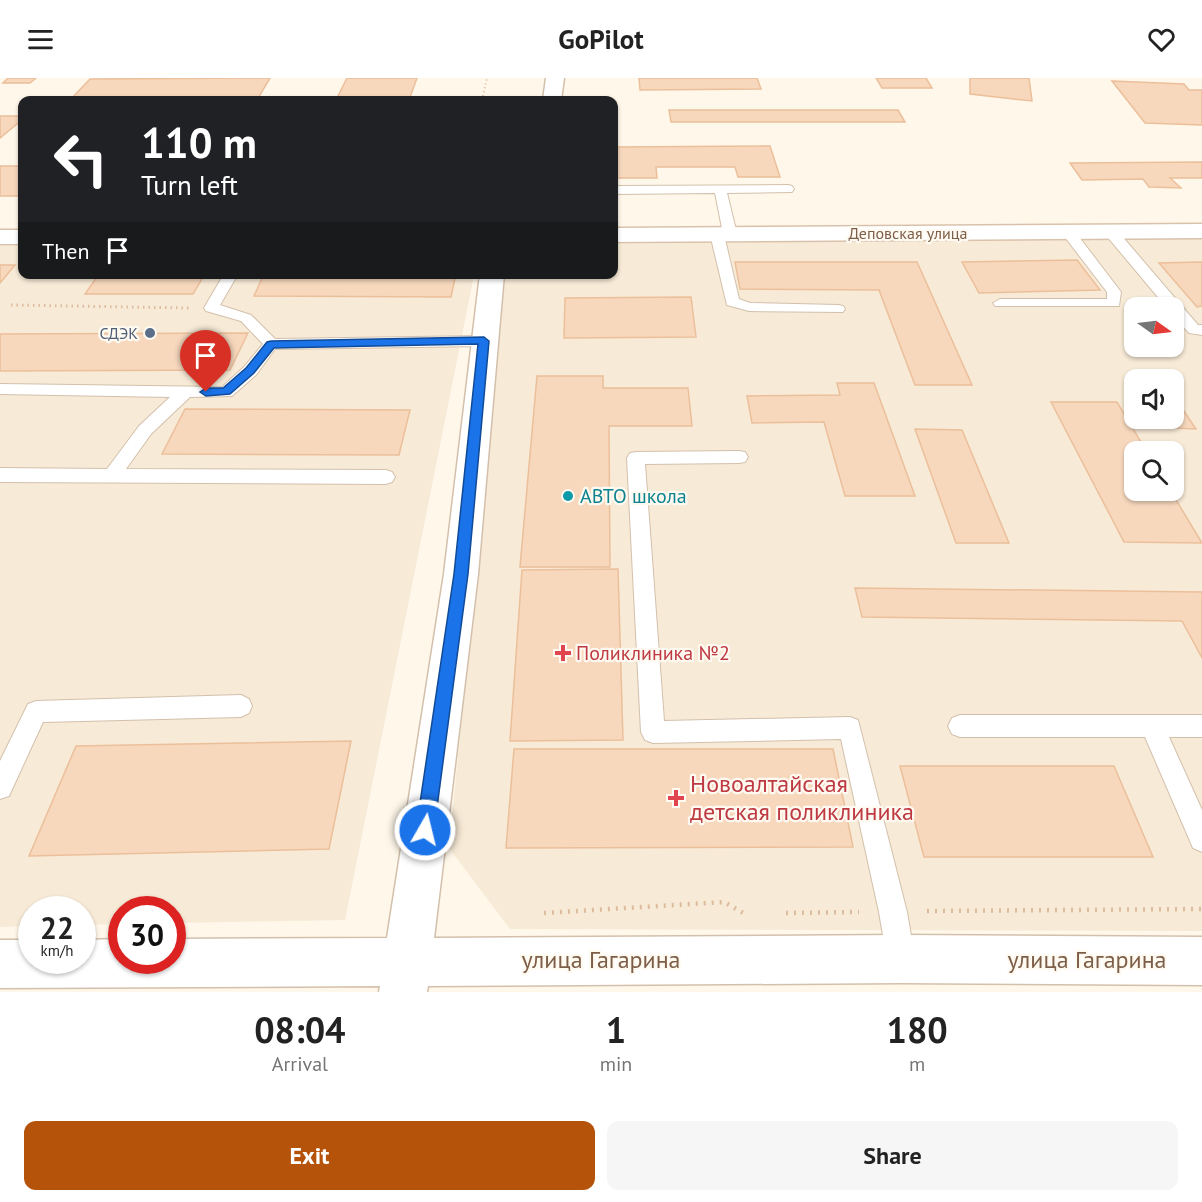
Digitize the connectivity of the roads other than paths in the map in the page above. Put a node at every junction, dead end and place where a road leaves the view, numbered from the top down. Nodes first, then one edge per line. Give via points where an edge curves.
1 (555, 78) edge
2 (553, 96) edge
3 (720, 189) junction
4 (788, 189) dead end
5 (618, 190) edge
6 (1068, 231) junction
7 (1110, 231) junction
8 (1202, 231) edge
9 (723, 234) junction
10 (618, 235) edge
11 (0, 237) edge
12 (18, 237) edge
13 (228, 279) edge
14 (491, 279) edge
15 (1000, 303) dead end
16 (838, 309) dead end
17 (1202, 330) edge
18 (484, 341) junction
19 (271, 344) junction
20 (0, 389) edge
21 (186, 392) junction
22 (739, 457) dead end
23 (0, 475) edge
24 (112, 475) junction
25 (386, 477) dead end
26 (241, 705) dead end
27 (960, 726) dead end
28 (1152, 726) junction
29 (1202, 726) edge
30 (0, 787) edge
31 (1202, 839) edge
32 (901, 959) junction
33 (1202, 961) edge
34 (0, 964) edge
35 (405, 976) edge

1 - 2 street
3 - 4 lane
3 - 5 lane
3 - 9 lane
6 - 7 street, Деповская улица
6 - 9 street, Деповская улица
6 - 15 lane via 1114,292 1114,303
7 - 8 street, Деповская улица
7 - 17 lane via 1194,330
9 - 10 street, Деповская улица
9 - 16 lane via 732,302 749,308
11 - 12 street
13 - 19 lane via 212,308 235,312 257,325
14 - 18 street
18 - 19 lane
18 - 35 street via 461,574
19 - 21 lane via 250,371 226,392
20 - 21 lane
21 - 24 lane via 145,430
22 - 32 lane via 636,458 653,732 850,728
23 - 24 lane
24 - 25 lane
26 - 30 lane via 36,712
27 - 28 lane
28 - 29 lane
28 - 31 lane
32 - 33 street, улица Гагарина
32 - 35 street, улица Гагарина
34 - 35 street, улица Гагарина

